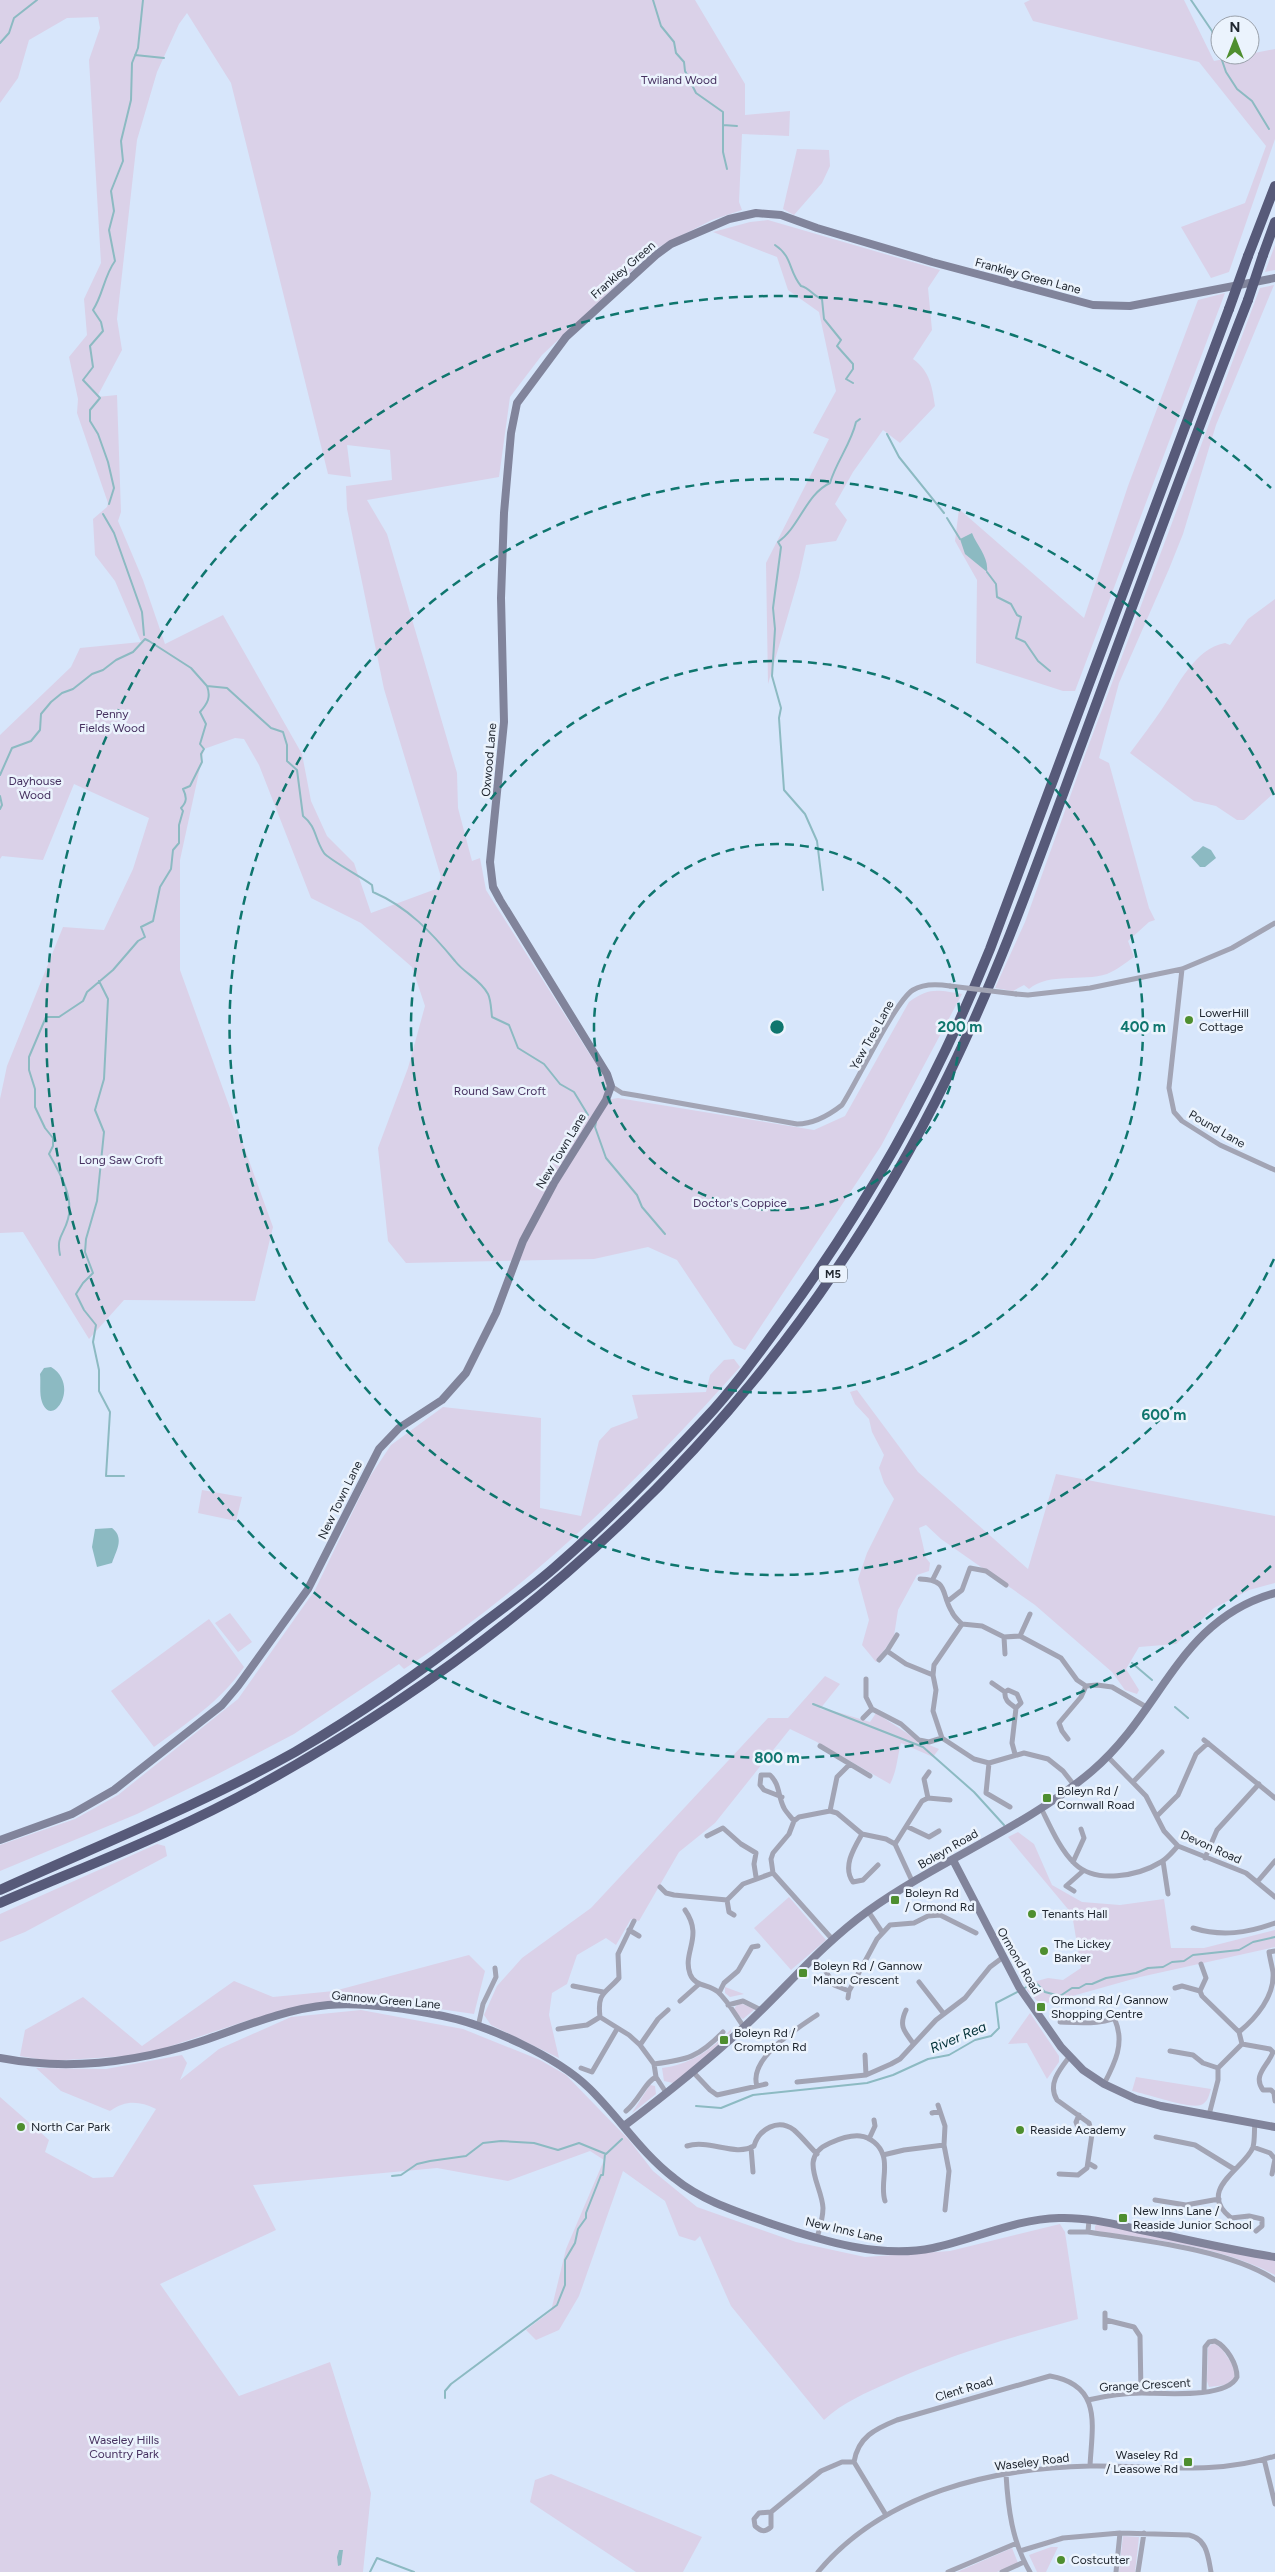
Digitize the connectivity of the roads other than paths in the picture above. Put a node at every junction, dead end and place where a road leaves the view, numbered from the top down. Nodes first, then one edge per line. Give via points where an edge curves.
1 (1275, 186) edge
2 (781, 215) joint
3 (1275, 222) edge
4 (1275, 278) edge
5 (517, 403) joint
6 (1275, 923) edge
7 (1182, 969) junction
8 (610, 1086) junction
9 (1275, 1170) edge
10 (938, 1567) dead end
11 (920, 1579) dead end
12 (933, 1579) junction
13 (1006, 1585) dead end
14 (1275, 1593) edge
15 (948, 1600) junction
16 (1030, 1614) dead end
17 (962, 1624) junction
18 (897, 1636) dead end
19 (1020, 1636) junction
20 (1004, 1637) junction
21 (887, 1651) junction
22 (1005, 1654) dead end
23 (879, 1660) dead end
24 (933, 1675) junction
25 (866, 1679) dead end
26 (992, 1683) dead end
27 (1086, 1686) junction
28 (1005, 1692) junction
29 (1016, 1708) junction
30 (1149, 1708) junction
31 (872, 1709) junction
32 (863, 1718) dead end
33 (942, 1738) junction
34 (1068, 1739) dead end
35 (820, 1746) dead end
36 (1162, 1752) dead end
37 (1015, 1754) junction
38 (1108, 1757) junction
39 (989, 1763) junction
40 (850, 1764) junction
41 (929, 1772) dead end
42 (870, 1776) dead end
43 (1133, 1782) junction
44 (1259, 1784) junction
45 (1074, 1785) junction
46 (782, 1797) junction
47 (928, 1798) junction
48 (1275, 1798) edge
49 (950, 1800) dead end
50 (1010, 1807) dead end
51 (1041, 1808) junction
52 (830, 1811) junction
53 (1157, 1816) junction
54 (794, 1821) junction
55 (908, 1827) junction
56 (1080, 1829) dead end
57 (938, 1832) dead end
58 (862, 1834) junction
59 (707, 1836) dead end
60 (0, 1840) edge
61 (895, 1844) junction
62 (1178, 1846) junction
63 (1205, 1858) junction
64 (953, 1860) junction
65 (1162, 1861) junction
66 (1275, 1861) edge
67 (1073, 1862) junction
68 (878, 1864) dead end
69 (1083, 1871) junction
70 (773, 1872) junction
71 (756, 1877) junction
72 (1258, 1881) junction
73 (913, 1882) junction
74 (660, 1887) dead end
75 (0, 1890) edge
76 (1074, 1891) dead end
77 (1168, 1894) dead end
78 (1275, 1897) edge
79 (726, 1900) junction
80 (0, 1903) edge
81 (685, 1910) dead end
82 (868, 1911) junction
83 (734, 1914) dead end
84 (634, 1921) dead end
85 (1275, 1923) edge
86 (1193, 1928) dead end
87 (629, 1930) junction
88 (882, 1932) junction
89 (976, 1933) dead end
90 (639, 1936) dead end
91 (833, 1940) junction
92 (758, 1946) dead end
93 (1275, 1951) edge
94 (1002, 1958) junction
95 (1201, 1964) dead end
96 (822, 1965) dead end
97 (495, 1968) dead end
98 (918, 1982) dead end
99 (698, 1985) junction
100 (573, 1986) dead end
101 (1175, 1988) dead end
102 (1273, 1989) edge
103 (849, 1991) junction
104 (1200, 1991) junction
105 (603, 1992) junction
106 (719, 1993) junction
107 (848, 1998) dead end
108 (680, 2001) dead end
109 (728, 2006) junction
110 (668, 2010) dead end
111 (761, 2010) junction
112 (906, 2010) dead end
113 (1127, 2013) dead end
114 (944, 2014) junction
115 (817, 2015) dead end
116 (600, 2017) junction
117 (1116, 2020) junction
118 (1060, 2022) dead end
119 (478, 2027) junction
120 (744, 2028) junction
121 (558, 2029) dead end
122 (617, 2029) junction
123 (723, 2032) dead end
124 (1238, 2032) junction
125 (913, 2043) junction
126 (1242, 2044) junction
127 (640, 2046) junction
128 (1170, 2051) dead end
129 (865, 2054) dead end
130 (1070, 2056) junction
131 (0, 2058) edge
132 (654, 2064) junction
133 (581, 2068) dead end
134 (1218, 2068) junction
135 (592, 2072) junction
136 (694, 2073) junction
137 (866, 2075) junction
138 (597, 2077) dead end
139 (656, 2077) junction
140 (797, 2082) dead end
141 (766, 2084) dead end
142 (1104, 2084) junction
143 (757, 2086) junction
144 (667, 2094) junction
145 (1275, 2101) edge
146 (626, 2111) dead end
147 (932, 2113) dead end
148 (1079, 2115) junction
149 (1209, 2115) junction
150 (874, 2120) dead end
151 (1255, 2123) junction
152 (624, 2126) junction
153 (1275, 2127) edge
154 (1079, 2130) dead end
155 (1156, 2137) dead end
156 (869, 2138) junction
157 (695, 2143) junction
158 (687, 2146) dead end
159 (944, 2146) junction
160 (1253, 2147) junction
161 (751, 2148) junction
162 (696, 2150) dead end
163 (816, 2154) junction
164 (883, 2155) junction
165 (1088, 2163) junction
166 (1095, 2167) dead end
167 (1234, 2168) junction
168 (753, 2172) dead end
169 (1059, 2174) dead end
170 (1272, 2174) dead end
171 (1219, 2199) junction
172 (1155, 2200) dead end
173 (886, 2201) dead end
174 (946, 2203) junction
175 (953, 2205) dead end
176 (945, 2210) dead end
177 (1089, 2220) junction
178 (1256, 2231) dead end
179 (1070, 2232) dead end
180 (1088, 2232) junction
181 (817, 2238) junction
182 (1275, 2257) edge
183 (1275, 2280) edge
184 (1105, 2313) dead end
185 (1106, 2320) junction
186 (1105, 2328) dead end
187 (1204, 2392) junction
188 (1141, 2393) junction
189 (1088, 2400) junction
190 (1275, 2456) edge
191 (1264, 2459) junction
192 (854, 2462) junction
193 (1090, 2466) junction
194 (1006, 2474) junction
195 (1275, 2504) edge
196 (771, 2512) dead end
197 (886, 2515) junction
198 (1120, 2533) junction
199 (1144, 2533) junction
200 (1017, 2543) junction
201 (1020, 2551) junction
202 (1024, 2562) junction
203 (820, 2570) edge
204 (827, 2572) edge
205 (948, 2572) edge
206 (1002, 2572) edge
207 (1030, 2572) edge
208 (1116, 2572) edge
209 (1138, 2572) edge
210 (1211, 2572) edge

1 - 75 highway, M5, bridge via 990,949 952,1039 892,1153 851,1222 757,1356 707,1417 632,1494 553,1568 426,1667 305,1745 236,1783
2 - 4 street, Frankley Green Lane via 922,259 1093,305 1130,306
2 - 5 street, Frankley Green via 756,213 729,219 671,244 566,337
3 - 80 highway, M5, bridge via 1022,904 970,1030 925,1123 891,1183 794,1332 711,1433 656,1490 559,1581 458,1661 372,1720 257,1788
5 - 8 street, Oxwood Lane via 504,513 501,598 504,722 490,875 500,900 607,1074
6 - 7 street, Yew Tree Lane via 1232,948
7 - 8 street, Yew Tree Lane, bridge via 1090,988 1028,995 932,984 912,990 899,1005 842,1105 808,1124 622,1093
7 - 9 street, Pound Lane via 1169,1088 1174,1112 1182,1121 1220,1145
8 - 60 street, New Town Lane via 606,1100 554,1183 523,1241 496,1313 466,1373 442,1400 399,1428 379,1449 308,1590 238,1686 222,1705 114,1790 72,1814
10 - 12 street
11 - 12 street
12 - 15 street via 940,1583
13 - 15 street via 986,1571 970,1568 962,1590
14 - 30 street, Boleyn Road via 1252,1600 1224,1616 1201,1635
15 - 17 street via 952,1612
16 - 19 street
17 - 20 street via 982,1626
17 - 24 street via 934,1665
18 - 21 street
19 - 20 street
19 - 27 street via 1060,1658 1077,1680
20 - 22 street
21 - 23 street
21 - 24 street via 906,1664
24 - 33 street via 936,1690 933,1711
25 - 31 street via 866,1697
26 - 28 street
27 - 30 street via 1112,1687
27 - 34 street via 1060,1722
28 - 29 street via 1009,1703
28 - 29 street via 1017,1694 1021,1703
29 - 37 street via 1012,1744
30 - 38 street, Boleyn Road
31 - 32 street
31 - 33 street via 901,1724 919,1740 929,1742
33 - 39 street via 974,1759
35 - 40 street
36 - 43 street
37 - 39 street
37 - 45 street via 1048,1759
38 - 43 street, Devon Road
38 - 45 street, Boleyn Road
39 - 50 street via 986,1793
40 - 42 street
40 - 52 street via 836,1778
41 - 47 street via 924,1779
43 - 53 street, Devon Road via 1146,1796
44 - 48 street
44 - 53 street via 1206,1741 1196,1754 1178,1795
44 - 63 street via 1217,1830
45 - 51 street, Boleyn Road
46 - 46 street via 775,1779 761,1775 760,1785 764,1790
46 - 54 street via 784,1808
47 - 49 street
47 - 55 street via 922,1801
51 - 64 street, Boleyn Road
51 - 67 street
52 - 54 street via 799,1817
52 - 58 street
53 - 62 street, Devon Road via 1169,1839
54 - 70 street via 789,1834 773,1852
55 - 57 street via 929,1837
55 - 61 street
56 - 67 street via 1084,1838
58 - 61 street
58 - 68 street via 850,1859 850,1878 857,1883
59 - 71 street via 723,1828 756,1853
61 - 73 street
62 - 63 street, Devon Road
62 - 65 street
63 - 72 street, Devon Road via 1246,1873
64 - 73 street, Boleyn Road
64 - 94 street, Ormond Road
65 - 69 street via 1132,1874 1101,1875
65 - 77 street
66 - 72 street
67 - 69 street
69 - 76 street via 1066,1886
70 - 71 street
70 - 91 street
71 - 79 street
72 - 78 street, Devon Road
73 - 82 street, Boleyn Road
74 - 79 street via 674,1895
79 - 83 street via 729,1912
81 - 99 street via 694,1927 688,1966
82 - 88 street
82 - 91 street, Boleyn Road
84 - 87 street
85 - 86 street via 1239,1934
87 - 90 street
87 - 105 street via 618,1954 620,1975
88 - 89 street via 890,1925 914,1923 935,1915
88 - 103 street
91 - 111 street, Boleyn Road
92 - 106 street via 752,1947 738,1971 724,1983
93 - 102 street via 1269,1952
94 - 114 street via 965,1998
94 - 130 street, Ormond Road via 1019,1987
95 - 104 street via 1206,1978
96 - 103 street via 834,1985
97 - 119 street via 496,1977 483,2004
98 - 114 street
99 - 106 street
99 - 108 street
100 - 105 street
101 - 104 street via 1182,1986
102 - 124 street via 1254,2019
103 - 107 street
104 - 124 street
105 - 116 street via 598,2006
106 - 109 street
109 - 111 street via 744,2001
109 - 120 street
110 - 127 street
111 - 120 street, Boleyn Road
112 - 125 street via 902,2028
113 - 117 street
114 - 125 street
115 - 143 street via 769,2050 755,2072
116 - 121 street via 587,2025
116 - 122 street
117 - 118 street
117 - 142 street via 1121,2037 1113,2067
119 - 131 street, Gannow Green Lane via 446,2016 408,2010 330,2005 258,2021 200,2042 138,2059 45,2064
119 - 152 street, Gannow Green Lane via 514,2041 560,2066 588,2086
120 - 136 street, Boleyn Road
122 - 127 street
122 - 135 street
123 - 132 street via 696,2056
124 - 126 street
125 - 137 street via 900,2059
126 - 134 street
126 - 145 street via 1273,2052 1260,2074 1260,2085 1263,2090 1274,2093
127 - 132 street
128 - 134 street via 1193,2054 1203,2063
129 - 137 street
130 - 142 street, Ormond Road via 1083,2070
130 - 148 street via 1053,2082 1052,2090 1057,2100
132 - 139 street
133 - 135 street
134 - 149 street
135 - 138 street
136 - 143 street via 717,2095
136 - 144 street, Boleyn Road
137 - 140 street
139 - 144 street
139 - 146 street
141 - 143 street
142 - 149 street, Ormond Road via 1136,2099
144 - 152 street, Boleyn Road
147 - 159 street via 939,2108 945,2126
148 - 154 street via 1076,2122
148 - 165 street via 1092,2130
149 - 151 street, Ormond Road
150 - 156 street via 875,2126
151 - 153 street, Ormond Road
151 - 160 street
152 - 181 street, New Inns Lane via 658,2165 699,2197
155 - 167 street via 1195,2145
156 - 163 street via 841,2139 824,2146
156 - 164 street
157 - 158 street
157 - 161 street via 743,2150
157 - 162 street
159 - 164 street
159 - 174 street via 949,2182
160 - 167 street
160 - 170 street via 1270,2153 1275,2159
161 - 163 street via 761,2132 780,2125 794,2130
161 - 168 street
163 - 181 street via 813,2176 823,2208
164 - 173 street via 882,2192
165 - 166 street
165 - 169 street via 1081,2174
167 - 171 street
171 - 172 street via 1186,2206
171 - 178 street via 1220,2206 1231,2218 1249,2216 1262,2219 1262,2226
174 - 175 street
174 - 176 street
177 - 180 street
177 - 181 street, New Inns Lane via 1059,2218 1024,2223 931,2249 905,2252 881,2251
177 - 182 street, New Inns Lane
179 - 180 street
180 - 183 street via 1143,2240 1248,2264
184 - 185 street
185 - 186 street
185 - 188 street via 1134,2327 1140,2336
187 - 187 street, Grange Crescent via 1230,2385 1237,2378 1234,2363 1215,2341 1206,2347
187 - 188 street, Grange Crescent via 1176,2395
188 - 189 street, Grange Crescent
189 - 192 street, Clent Road via 1081,2390 1062,2378 1050,2376 1014,2385 876,2429 863,2438
189 - 193 street via 1092,2412
190 - 191 street, Waseley Road
191 - 193 street, Waseley Road via 1207,2468
191 - 195 street
192 - 196 street via 842,2462 820,2471
192 - 197 street
193 - 194 street, Waseley Road
194 - 197 street, Waseley Road via 910,2502
194 - 200 street via 1010,2519
197 - 203 street, Waseley Road via 854,2538
198 - 199 street
198 - 201 street via 1063,2538
198 - 208 street
199 - 209 street
199 - 210 street via 1197,2537 1206,2549
200 - 201 street
200 - 205 street
201 - 202 street
202 - 206 street
202 - 207 street
203 - 204 street

